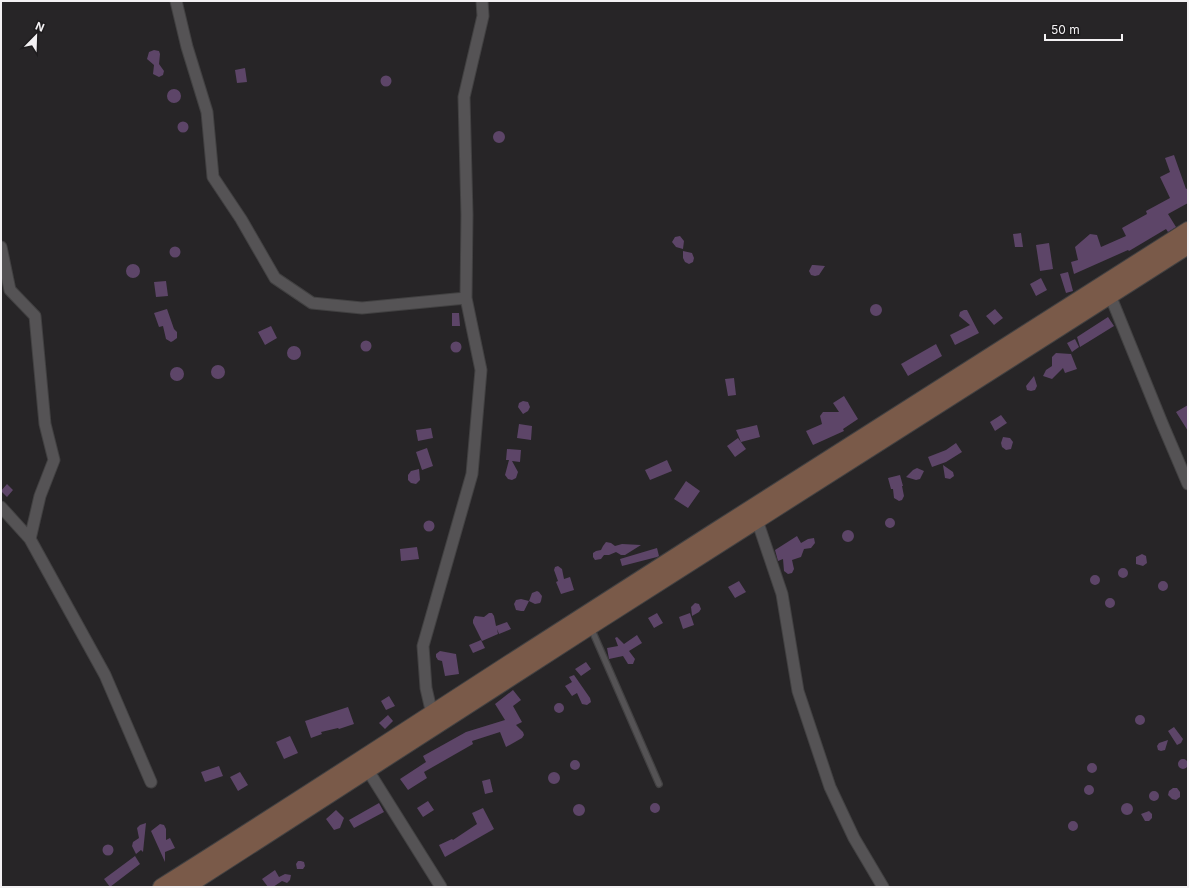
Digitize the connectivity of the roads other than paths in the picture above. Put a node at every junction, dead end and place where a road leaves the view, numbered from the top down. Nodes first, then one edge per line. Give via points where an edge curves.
1 (176, 1) edge
2 (482, 1) edge
3 (1183, 244) edge
4 (1, 247) edge
5 (1107, 289) junction
6 (466, 298) junction
7 (1188, 484) edge
8 (1, 507) edge
9 (757, 520) junction
10 (30, 539) junction
11 (591, 626) junction
12 (435, 719) junction
13 (364, 765) junction
14 (151, 782) dead end
15 (660, 784) dead end
16 (168, 885) edge
17 (186, 887) edge
18 (441, 887) edge
19 (883, 887) edge

1 - 6 street via 207,112 213,177 275,278 312,303 362,308
2 - 6 street via 483,16 464,97
3 - 5 main road
4 - 10 street via 10,290 35,316 45,424 54,460 40,496
5 - 7 street
5 - 9 main road
5 - 12 main road via 858,440
6 - 12 street via 481,370 472,474 423,646 426,688
8 - 10 street
9 - 11 main road
9 - 19 street via 782,594 798,691 830,787 854,838
10 - 14 street via 105,675
11 - 12 main road
11 - 15 lane
12 - 13 main road
13 - 16 main road
13 - 17 main road
13 - 18 street

